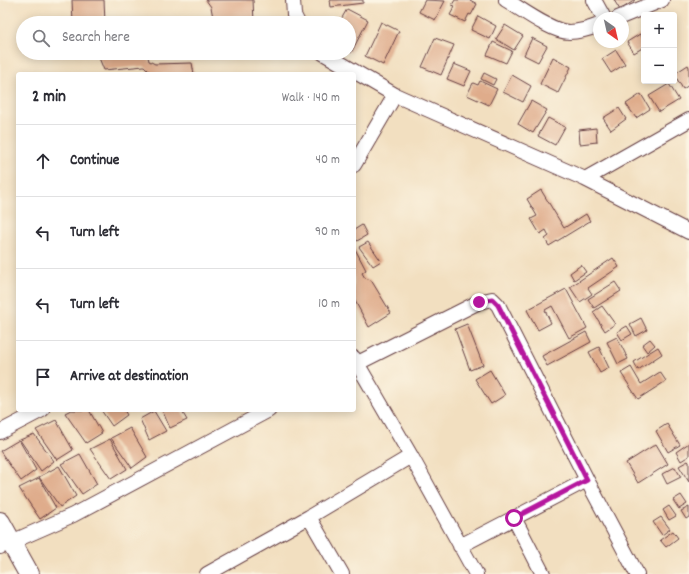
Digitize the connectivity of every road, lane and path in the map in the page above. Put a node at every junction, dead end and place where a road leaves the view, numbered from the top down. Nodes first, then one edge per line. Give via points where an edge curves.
1 (293, 0) edge
2 (506, 0) edge
3 (594, 0) edge
4 (662, 0) edge
5 (601, 12) edge
6 (629, 14) edge
7 (294, 16) edge
8 (593, 27) edge
9 (335, 60) edge
10 (356, 72) edge
11 (356, 72) edge
12 (395, 95) junction
13 (689, 120) edge
14 (356, 162) edge
15 (585, 179) junction
16 (689, 232) edge
17 (356, 362) edge
18 (356, 364) edge
19 (38, 412) edge
20 (265, 412) edge
21 (0, 432) edge
22 (411, 456) junction
23 (587, 480) junction
24 (309, 517) junction
25 (514, 518) junction
26 (0, 522) edge
27 (6, 544) edge
28 (460, 546) junction
29 (213, 573) edge
30 (29, 574) edge
31 (342, 574) edge
32 (476, 574) edge
33 (543, 574) edge
34 (637, 574) edge

1 - 7 street
2 - 8 street via 558,30 580,32
3 - 5 street
4 - 6 street
9 - 10 street
11 - 12 street
12 - 14 street
12 - 15 street
13 - 15 street
15 - 16 street
17 - 23 street via 479,302 492,299 498,305
18 - 22 street
19 - 21 street
20 - 27 street via 73,515
22 - 24 street
22 - 28 street
23 - 25 street
23 - 34 street
24 - 29 street
24 - 31 street
25 - 28 street
25 - 33 street
26 - 27 street
27 - 30 street
28 - 32 street

